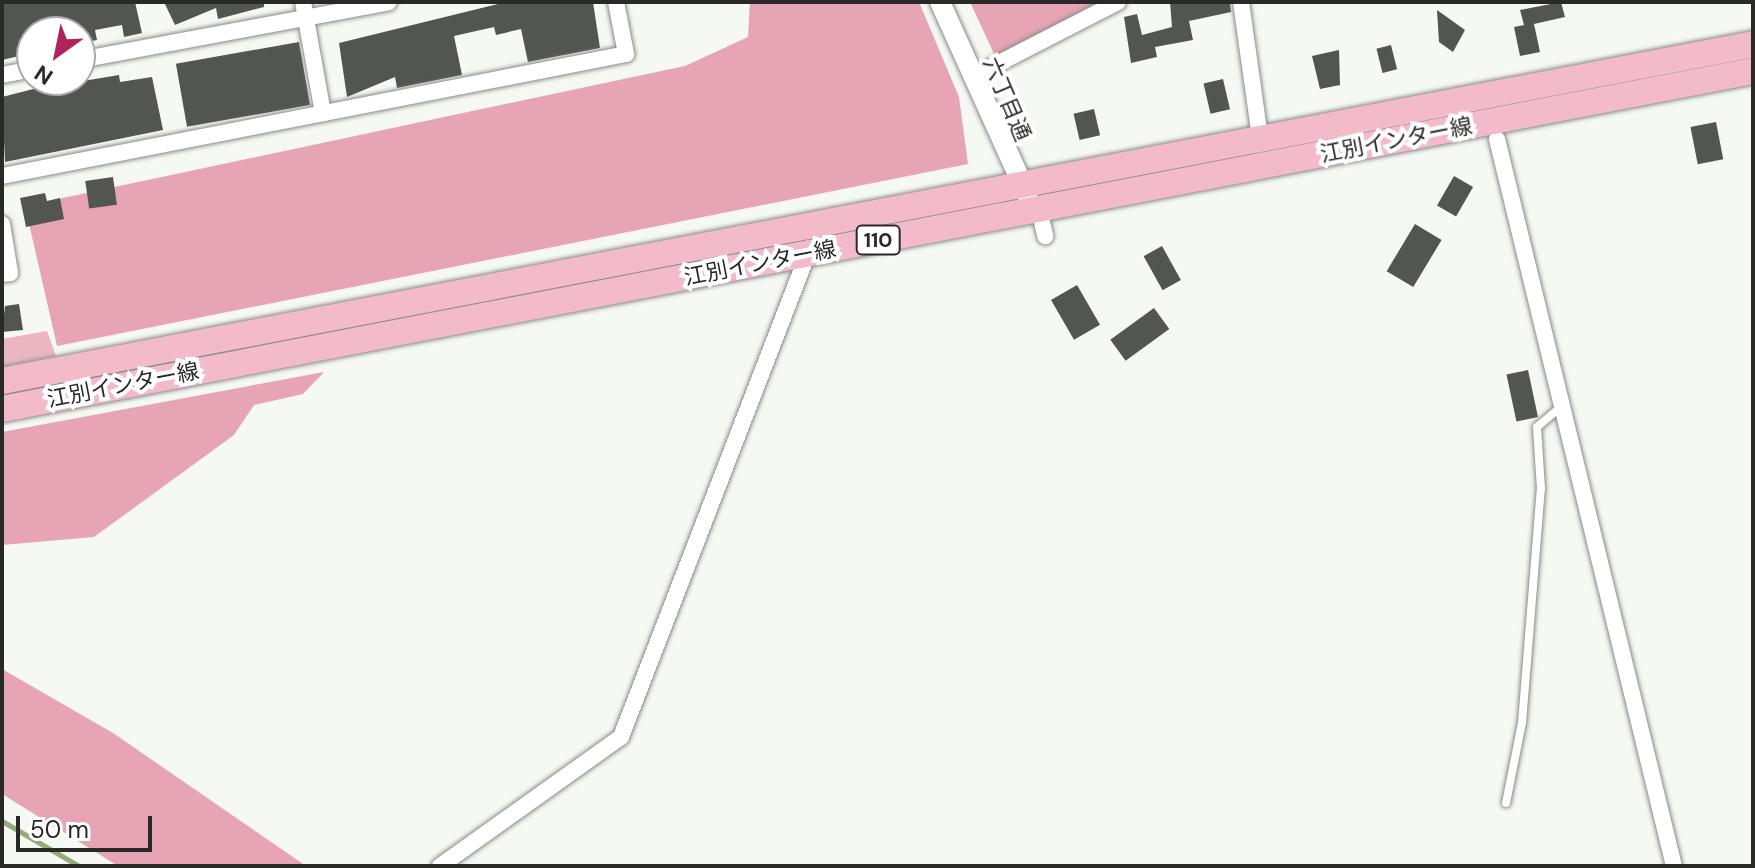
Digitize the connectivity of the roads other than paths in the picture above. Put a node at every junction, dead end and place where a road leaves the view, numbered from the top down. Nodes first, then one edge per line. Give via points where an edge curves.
1 (389, 2) edge
2 (616, 2) edge
3 (940, 2) edge
4 (1118, 2) edge
5 (1246, 3) edge
6 (305, 9) edge
7 (1753, 44) edge
8 (96, 56) edge
9 (1753, 71) edge
10 (972, 77) junction
11 (323, 113) junction
12 (1260, 138) junction
13 (1497, 139) dead end
14 (2, 176) edge
15 (1018, 185) junction
16 (1039, 209) junction
17 (821, 223) junction
18 (2, 224) edge
19 (1045, 236) dead end
20 (808, 254) junction
21 (2, 274) edge
22 (2, 381) edge
23 (1562, 406) junction
24 (2, 409) edge
25 (1506, 803) dead end
26 (440, 866) edge
27 (1674, 866) edge

1 - 6 street
2 - 11 street via 626,54
3 - 10 street, 六丁目通
4 - 10 street
5 - 12 street
6 - 8 street
6 - 11 street
7 - 12 main road, 江別インター線 / 110
9 - 16 main road, 江別インター線 / 110
10 - 15 street, 六丁目通
11 - 14 street
12 - 15 main road, 江別インター線 / 110
13 - 23 street
15 - 16 street, 六丁目通
15 - 17 main road, 江別インター線 / 110
16 - 19 street
16 - 20 main road, 江別インター線 / 110
17 - 20 street
17 - 22 main road, 江別インター線 / 110
18 - 21 street via 10,273
20 - 24 main road, 江別インター線 / 110
20 - 26 street via 621,737
23 - 25 lane via 1537,427 1541,489 1522,723
23 - 27 street

